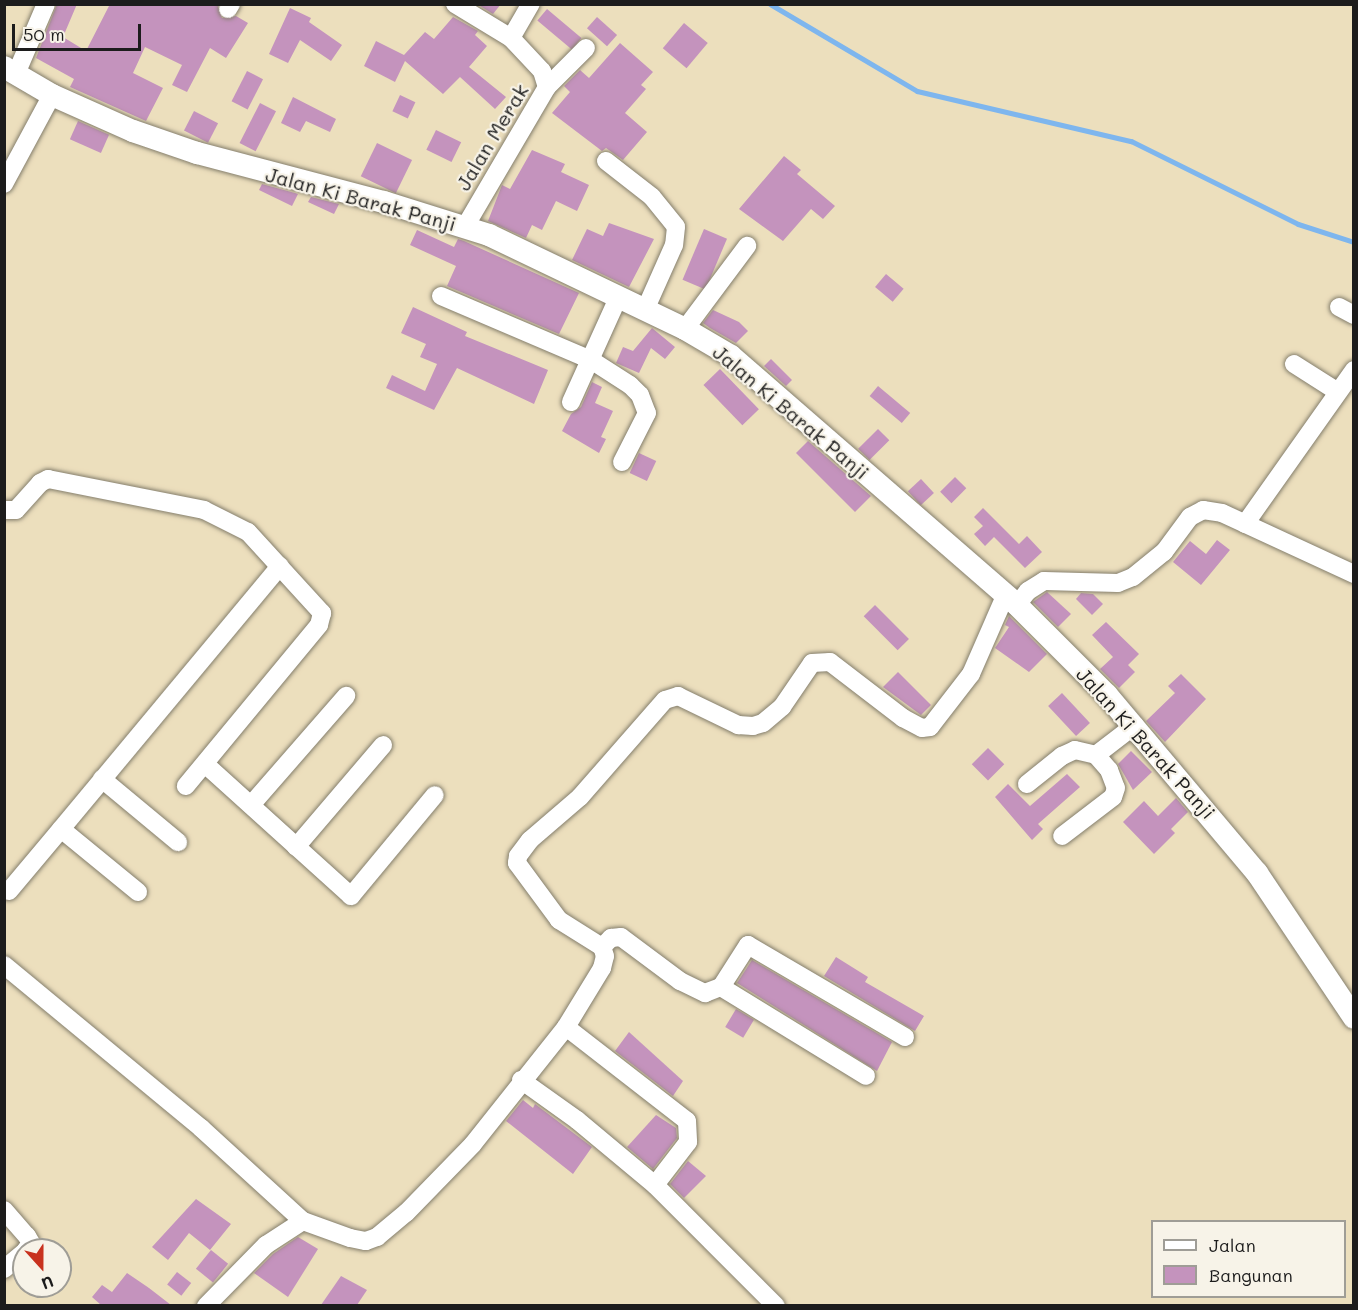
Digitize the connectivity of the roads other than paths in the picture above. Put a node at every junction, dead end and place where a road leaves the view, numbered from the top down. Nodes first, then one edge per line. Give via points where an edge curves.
1 (46, 4) edge
2 (455, 4) edge
3 (531, 4) edge
4 (511, 38) junction
5 (586, 48) dead end
6 (10, 70) edge
7 (547, 87) junction
8 (52, 95) junction
9 (606, 161) dead end
10 (4, 184) edge
11 (465, 227) junction
12 (747, 246) dead end
13 (441, 296) dead end
14 (618, 298) junction
15 (645, 310) junction
16 (685, 329) junction
17 (591, 360) junction
18 (1294, 364) dead end
19 (1353, 370) edge
20 (1338, 392) junction
21 (571, 402) dead end
22 (622, 462) dead end
23 (4, 510) edge
24 (1245, 524) junction
25 (280, 566) junction
26 (1353, 574) edge
27 (1011, 601) junction
28 (346, 696) dead end
29 (1135, 725) junction
30 (383, 745) dead end
31 (1096, 755) junction
32 (205, 764) junction
33 (102, 779) junction
34 (1027, 784) dead end
35 (186, 786) dead end
36 (435, 795) dead end
37 (251, 805) junction
38 (61, 829) junction
39 (1062, 836) dead end
40 (178, 842) dead end
41 (296, 847) junction
42 (9, 891) dead end
43 (138, 892) dead end
44 (602, 947) junction
45 (4, 965) edge
46 (721, 987) junction
47 (1353, 1018) edge
48 (566, 1027) junction
49 (905, 1037) dead end
50 (866, 1076) dead end
51 (521, 1080) junction
52 (655, 1185) junction
53 (4, 1210) edge
54 (303, 1221) junction
55 (28, 1238) edge
56 (218, 1302) edge
57 (776, 1305) edge

1 - 6 street
2 - 4 street, Jalan Merak
3 - 4 street
4 - 7 street, Jalan Merak via 542,71
5 - 7 street
6 - 8 street, Jalan Ki Barak Panji
7 - 11 street, Jalan Merak
8 - 10 street
8 - 11 street, Jalan Ki Barak Panji via 133,131 197,153
9 - 15 street via 652,197 676,228 674,245
11 - 14 street, Jalan Ki Barak Panji via 525,250
12 - 16 street
13 - 17 street
14 - 15 street, Jalan Ki Barak Panji
14 - 17 street
15 - 16 street, Jalan Ki Barak Panji
16 - 27 street, Jalan Ki Barak Panji via 742,365
17 - 21 street
17 - 22 street via 630,385 645,404 645,420
18 - 20 street
19 - 20 street
20 - 24 street
23 - 25 street via 16,510 40,483 56,480 204,510 242,527
24 - 26 street
24 - 27 street via 1222,513 1203,510 1190,517 1164,552 1133,577 1118,583 1044,581
25 - 32 street via 317,605 322,620
25 - 33 street
27 - 29 street, Jalan Ki Barak Panji
27 - 44 street via 970,674 930,727 922,728 903,717 830,662 812,663 782,707 753,726 738,725 678,696 665,700 580,797 530,840 518,856 517,863 559,920
28 - 37 street
29 - 31 street
29 - 47 street, Jalan Ki Barak Panji via 1257,873
30 - 41 street
31 - 34 street via 1088,750 1069,753
31 - 39 street via 1114,778 1116,788 1102,808
32 - 35 street
32 - 37 street
33 - 38 street
33 - 40 street
36 - 41 street via 351,896
37 - 41 street
38 - 42 street
38 - 43 street
44 - 46 street via 611,938 621,938 693,988 705,993
44 - 48 street via 602,968
45 - 54 street via 201,1128
46 - 49 street via 748,945
46 - 50 street
48 - 51 street
48 - 52 street via 687,1121 688,1142
51 - 52 street via 577,1120
51 - 54 street via 473,1144 377,1237 366,1241 350,1238
52 - 57 street
53 - 55 street
54 - 56 street via 266,1245

